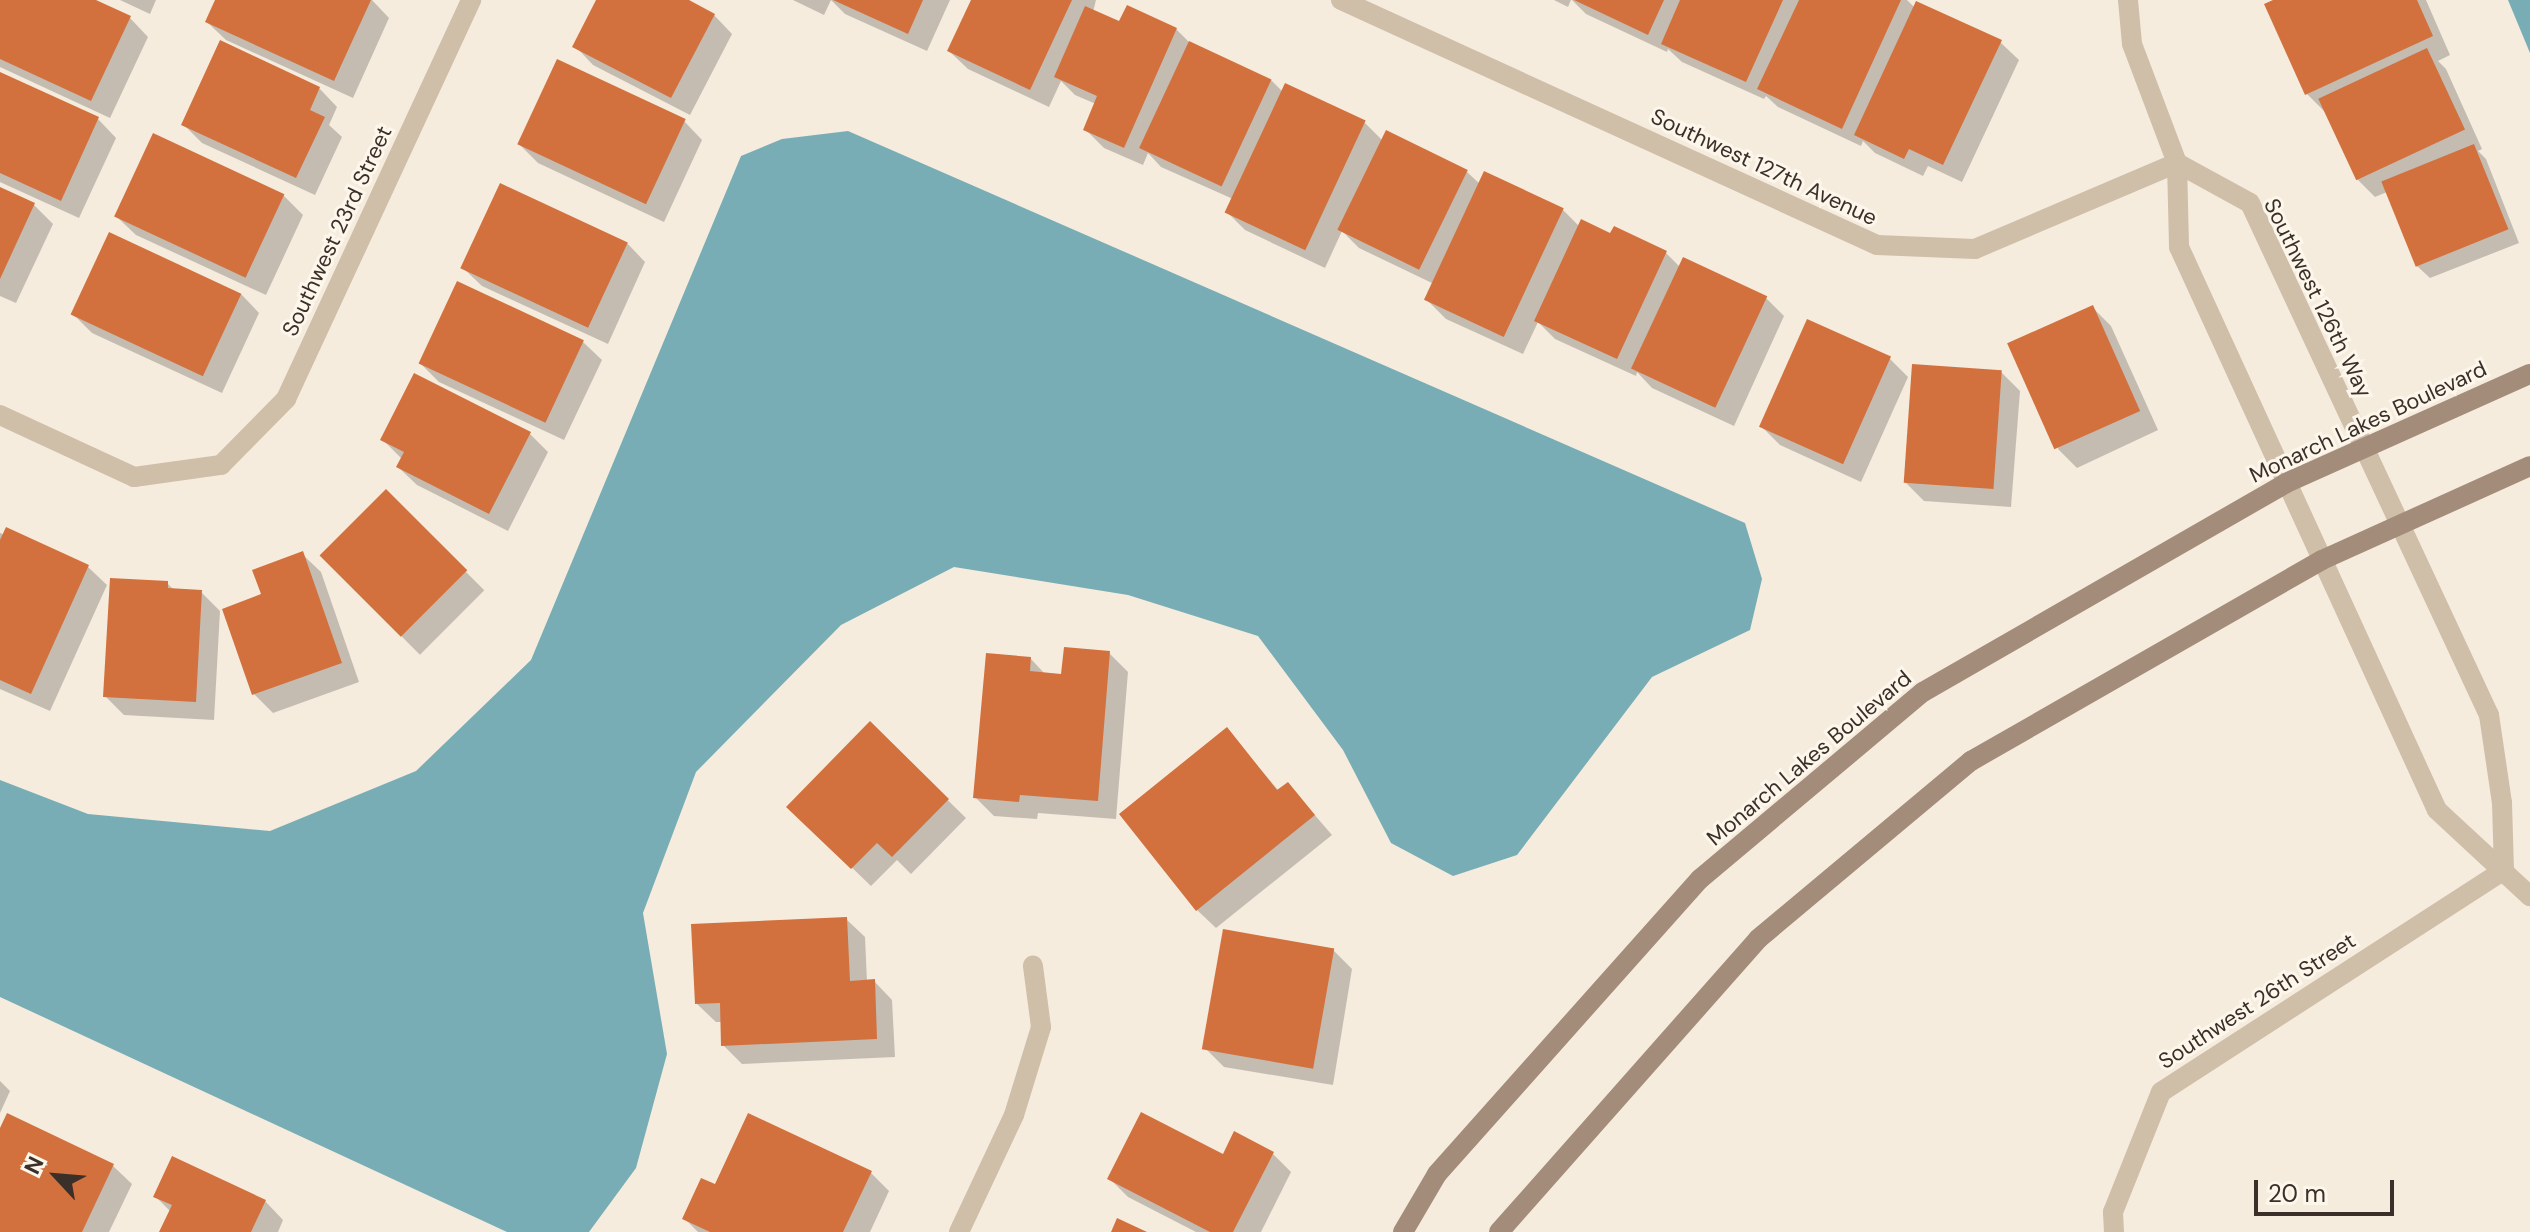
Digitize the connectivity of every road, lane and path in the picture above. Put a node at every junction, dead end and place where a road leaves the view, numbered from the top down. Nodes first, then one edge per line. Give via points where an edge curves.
1 (471, 0) edge
2 (1341, 0) edge
3 (2128, 0) edge
4 (2177, 163) junction
5 (2530, 374) edge
6 (0, 415) edge
7 (2364, 448) junction
8 (2530, 466) edge
9 (2286, 483) junction
10 (2398, 526) junction
11 (2322, 560) junction
12 (2504, 870) junction
13 (2530, 896) edge
14 (1033, 966) dead end
15 (959, 1232) edge
16 (1403, 1232) edge
17 (1499, 1232) edge
18 (2114, 1232) edge

1 - 6 street, Southwest 23rd Street via 286,399 221,465 134,477
2 - 4 street, Southwest 127th Avenue via 1877,245 1975,249
3 - 4 street via 2132,44
4 - 7 street, Southwest 126th Way via 2250,203
4 - 9 street via 2179,247
5 - 7 street, Monarch Lakes Boulevard
7 - 9 street, Monarch Lakes Boulevard
7 - 10 street, Southwest 126th Way
8 - 10 street
9 - 11 street
9 - 16 street, Monarch Lakes Boulevard via 1923,692 1700,879 1437,1174
10 - 11 street
10 - 12 street, Southwest 126th Way via 2489,715 2502,803
11 - 12 street via 2437,810
11 - 17 street via 1971,761 1758,939
12 - 13 street
12 - 18 street, Southwest 26th Street via 2161,1092 2113,1212
14 - 15 street via 1041,1027 1014,1115

